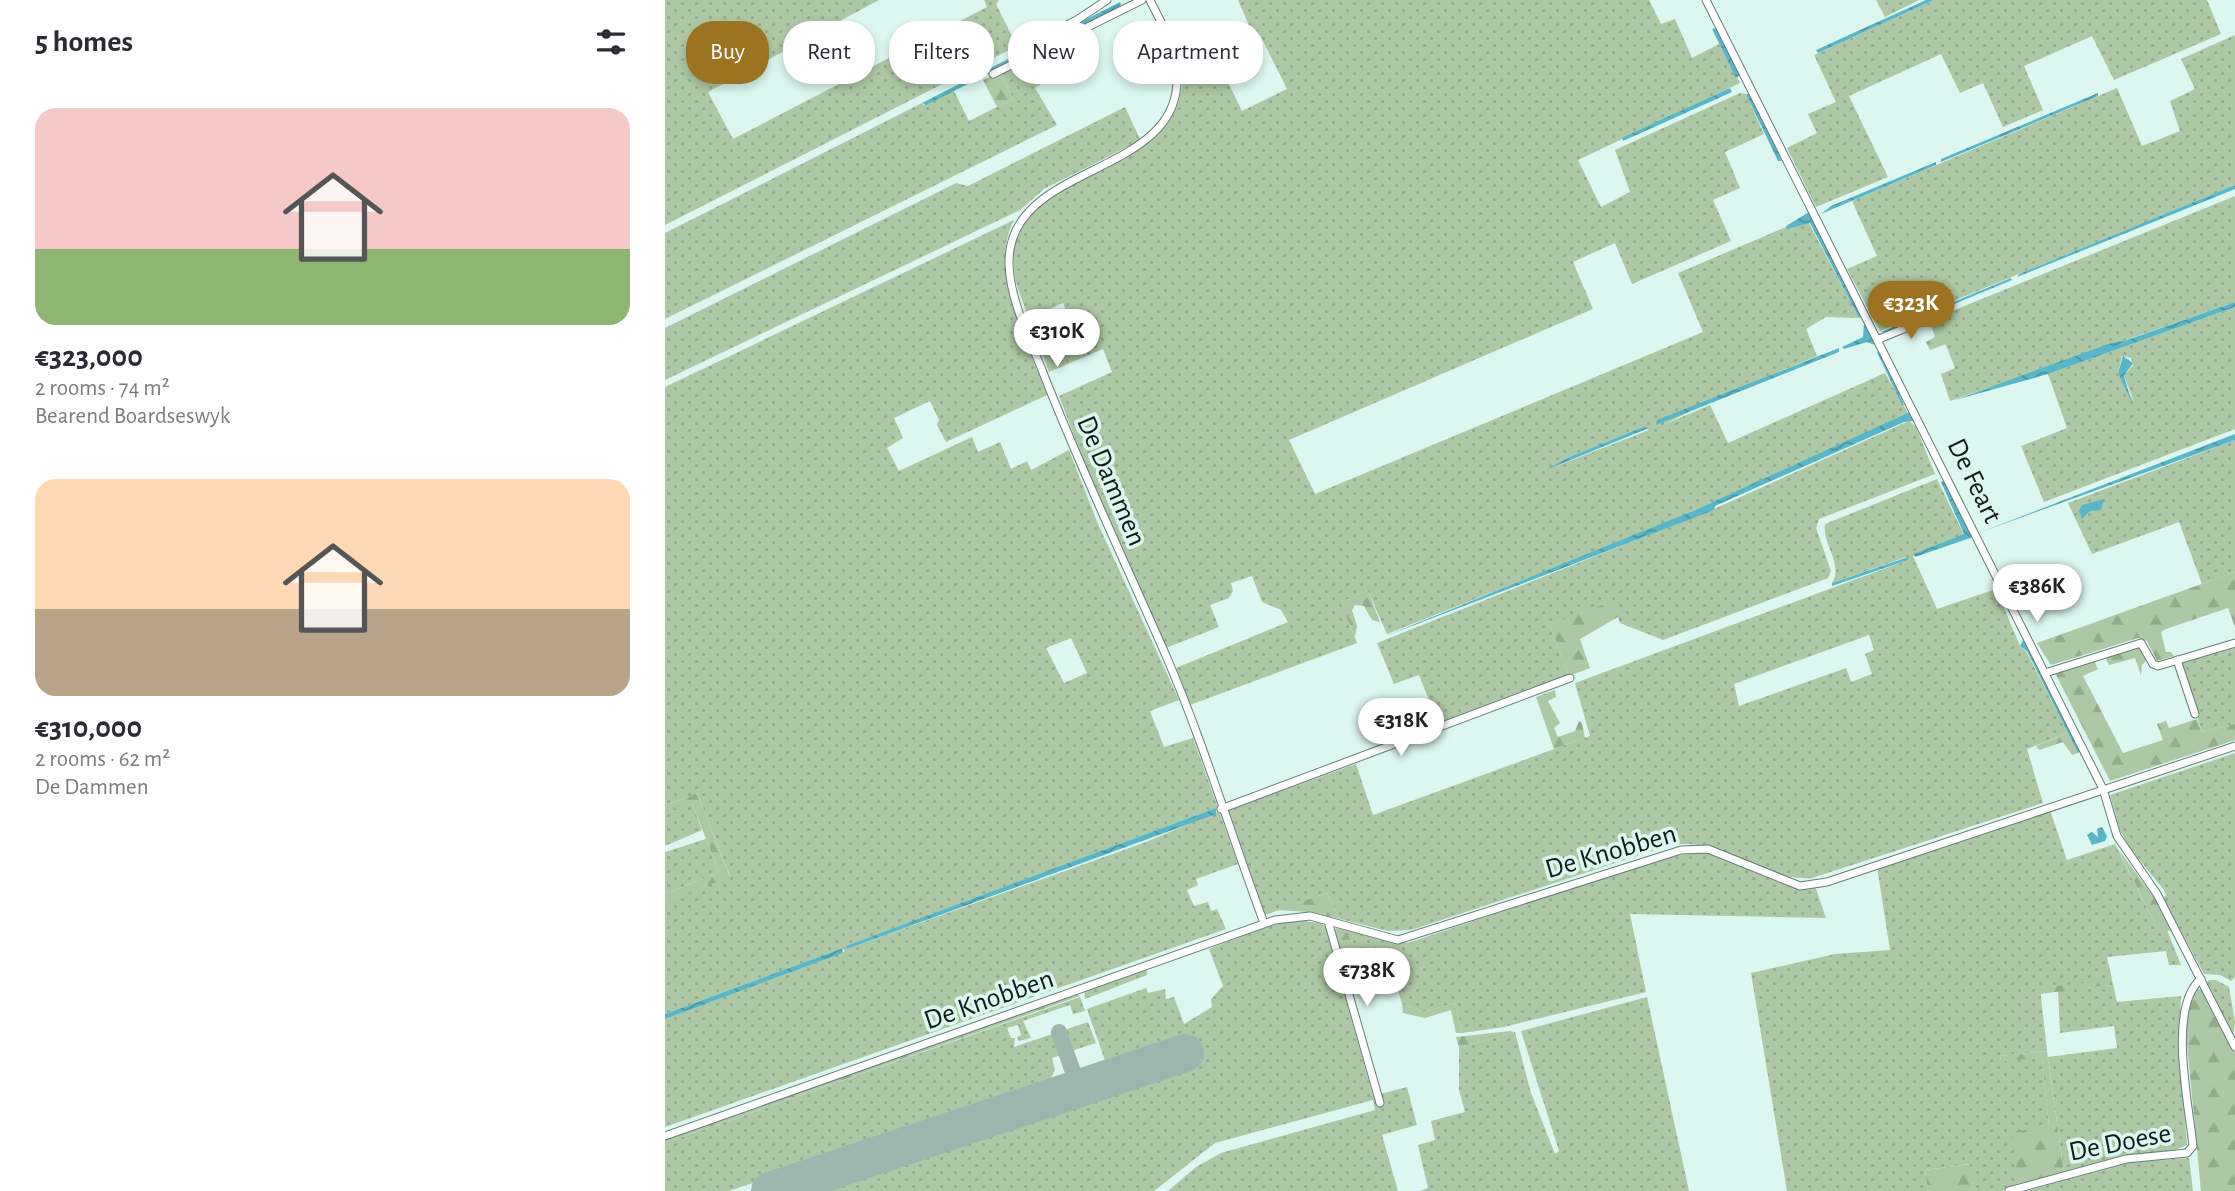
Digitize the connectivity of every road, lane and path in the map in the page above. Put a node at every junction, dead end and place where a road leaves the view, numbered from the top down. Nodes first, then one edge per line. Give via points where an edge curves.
1 (1107, 0) edge
2 (1142, 0) edge
3 (1150, 0) edge
4 (1706, 0) edge
5 (1075, 21) edge
6 (994, 74) edge
7 (1932, 317) dead end
8 (1879, 339) junction
9 (2235, 643) edge
10 (2177, 660) junction
11 (2045, 673) junction
12 (1570, 678) dead end
13 (2195, 714) dead end
14 (2235, 746) edge
15 (2103, 789) junction
16 (1221, 809) junction
17 (1328, 921) junction
18 (1263, 923) junction
19 (2201, 979) junction
20 (2235, 1047) edge
21 (1380, 1103) dead end
22 (665, 1136) edge
23 (2009, 1191) edge

1 - 5 street
2 - 6 street
3 - 16 street, De Dammen via 1175,60 1175,90 1166,115 1152,136 1135,149 1029,208 1010,242 1009,270 1020,312 1075,456 1168,661
4 - 8 street, De Feart
7 - 8 street
8 - 11 street, De Feart
9 - 10 street
10 - 11 street via 2153,664 2141,643
10 - 13 street
11 - 15 street, De Feart
12 - 16 street
14 - 15 street, De Knobben
15 - 17 street, De Knobben via 1826,882 1800,886 1708,849 1681,850 1398,940
15 - 19 street, De Feart via 2117,836 2157,894
16 - 18 street, De Dammen
17 - 18 street, De Knobben via 1296,916
17 - 21 street
18 - 22 street, De Knobben
19 - 20 street, De Feart
19 - 23 street, De Doese via 2188,998 2182,1021 2193,1146 2187,1153 2126,1159

